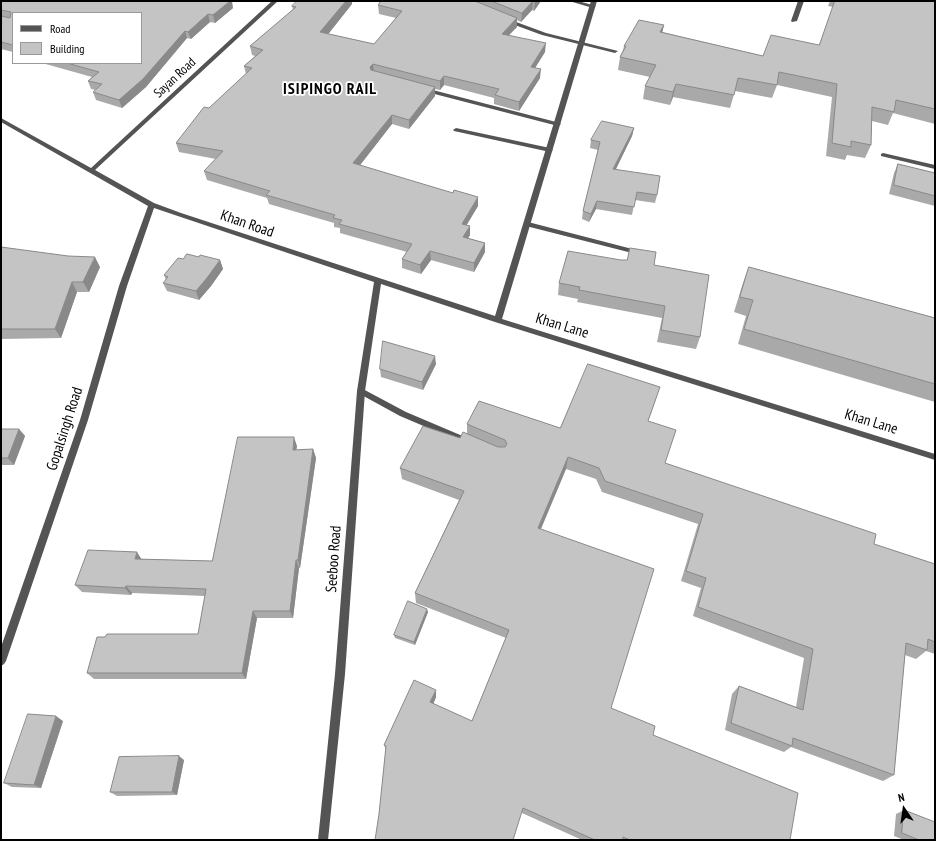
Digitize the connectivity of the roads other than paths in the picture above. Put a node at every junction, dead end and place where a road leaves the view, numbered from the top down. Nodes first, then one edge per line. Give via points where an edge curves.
1 (275, 1) edge
2 (572, 1) edge
3 (801, 1) edge
4 (594, 3) edge
5 (499, 17) edge
6 (794, 21) dead end
7 (581, 44) junction
8 (615, 51) dead end
9 (420, 89) edge
10 (1, 120) edge
11 (558, 124) junction
12 (456, 130) dead end
13 (550, 150) junction
14 (883, 155) dead end
15 (935, 167) edge
16 (90, 171) junction
17 (152, 205) junction
18 (528, 224) junction
19 (645, 254) edge
20 (378, 281) junction
21 (498, 320) junction
22 (361, 391) junction
23 (474, 444) edge
24 (935, 457) edge
25 (1, 661) edge
26 (323, 840) edge

1 - 16 street, Sayan Road
2 - 4 street
3 - 6 street
4 - 7 street
5 - 7 street via 544,34
7 - 8 street
7 - 11 street
9 - 11 street
10 - 16 street, Khan Road
11 - 13 street
12 - 13 street
13 - 18 street
14 - 15 street
16 - 17 street, Khan Road
17 - 20 street, Khan Road
17 - 25 street, Gopalsingh Road via 123,286 84,420
18 - 19 street
18 - 21 street
20 - 21 street, Khan Road
20 - 22 street, Seeboo Road
21 - 24 street, Khan Lane
22 - 23 street via 403,414
22 - 26 street, Seeboo Road via 340,674

